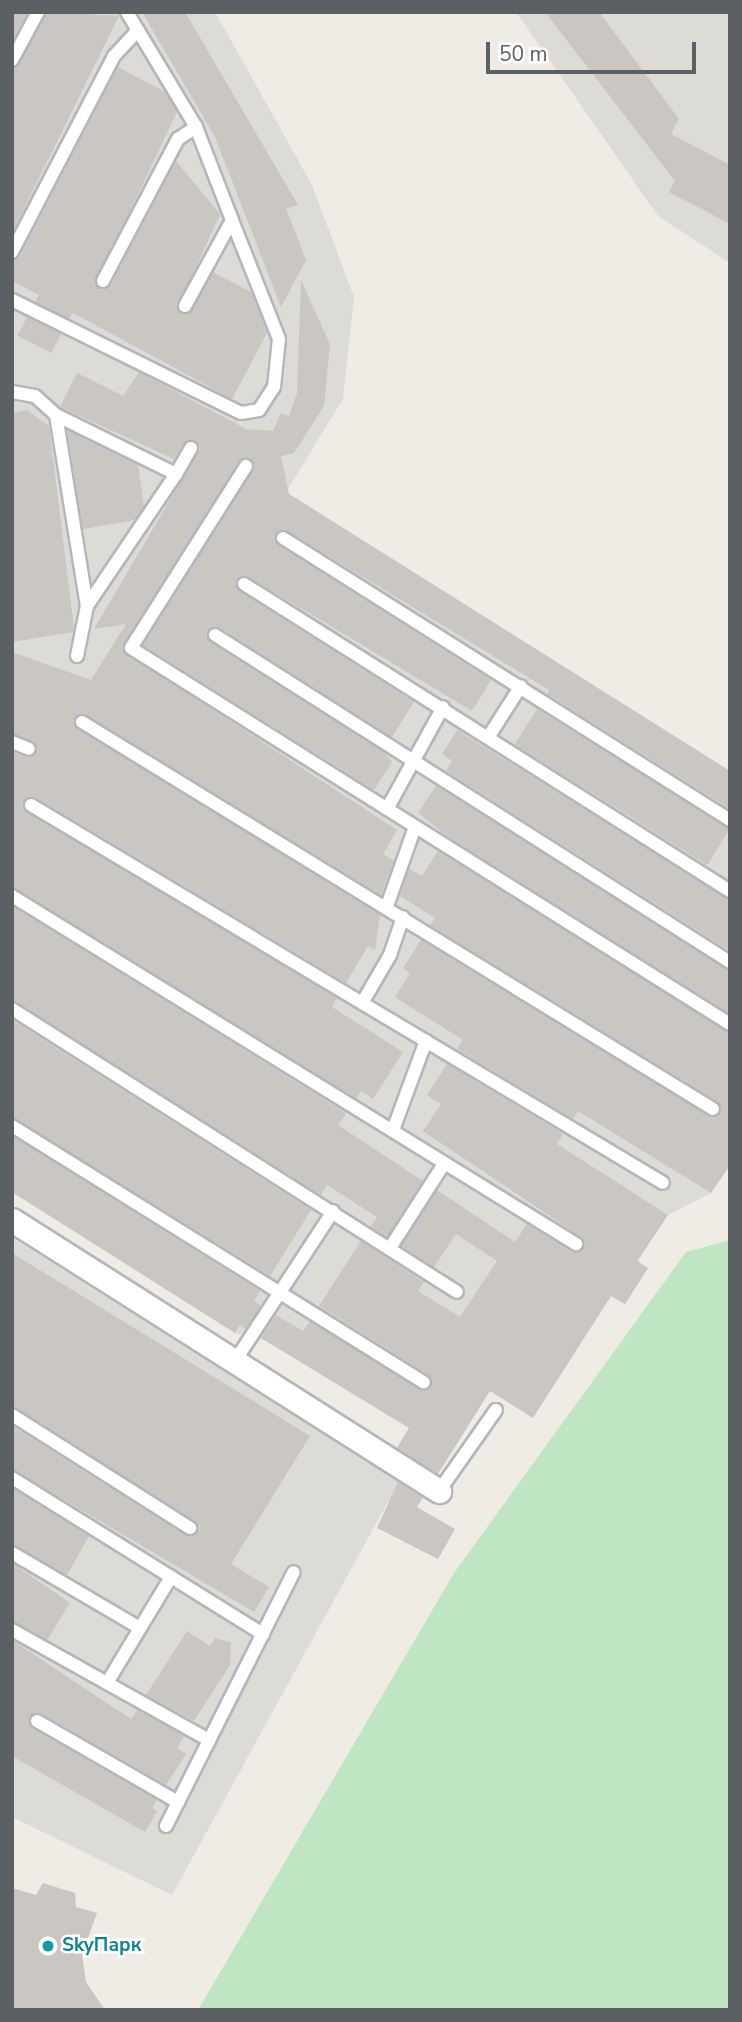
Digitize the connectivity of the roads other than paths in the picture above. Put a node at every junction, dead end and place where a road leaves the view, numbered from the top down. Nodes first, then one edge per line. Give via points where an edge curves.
1 (38, 12) edge
2 (127, 12) edge
3 (138, 30) junction
4 (12, 60) edge
5 (196, 127) junction
6 (232, 220) junction
7 (12, 252) edge
8 (103, 281) dead end
9 (12, 300) edge
10 (185, 306) dead end
11 (12, 392) edge
12 (56, 415) junction
13 (191, 448) dead end
14 (246, 466) dead end
15 (176, 474) junction
16 (283, 538) dead end
17 (244, 584) dead end
18 (87, 606) junction
19 (215, 635) dead end
20 (77, 656) dead end
21 (521, 686) junction
22 (443, 707) junction
23 (82, 722) dead end
24 (488, 736) junction
25 (12, 742) edge
26 (29, 749) dead end
27 (416, 758) junction
28 (32, 805) dead end
29 (387, 809) junction
30 (730, 820) edge
31 (415, 827) junction
32 (730, 891) edge
33 (12, 896) edge
34 (387, 906) junction
35 (403, 917) junction
36 (730, 962) edge
37 (362, 1003) junction
38 (12, 1009) edge
39 (730, 1024) edge
40 (426, 1041) junction
41 (713, 1110) dead end
42 (12, 1126) edge
43 (393, 1130) junction
44 (444, 1164) junction
45 (663, 1183) dead end
46 (333, 1211) junction
47 (12, 1220) edge
48 (576, 1244) dead end
49 (390, 1248) junction
50 (278, 1292) junction
51 (457, 1292) dead end
52 (235, 1361) junction
53 (424, 1382) dead end
54 (496, 1410) dead end
55 (12, 1415) edge
56 (12, 1478) edge
57 (439, 1491) joint
58 (190, 1528) dead end
59 (12, 1553) edge
60 (294, 1572) dead end
61 (172, 1577) junction
62 (140, 1628) junction
63 (12, 1630) edge
64 (263, 1634) junction
65 (107, 1683) junction
66 (37, 1721) dead end
67 (209, 1740) junction
68 (178, 1802) junction
69 (166, 1826) dead end

1 - 4 lane
2 - 3 lane
3 - 5 lane
3 - 7 lane via 114,56
5 - 6 lane
5 - 8 lane via 178,139
6 - 9 lane via 279,339 274,387 260,410 241,413
6 - 10 lane
11 - 12 lane via 35,396
12 - 15 lane
12 - 18 lane
13 - 15 lane
14 - 29 lane via 131,648
15 - 18 lane
16 - 21 lane
17 - 22 lane
18 - 20 lane
19 - 27 lane
21 - 24 lane
21 - 30 lane
22 - 24 lane
22 - 27 lane
23 - 34 lane
24 - 32 lane
25 - 26 lane
27 - 29 lane
27 - 36 lane
28 - 37 lane
29 - 31 lane
31 - 34 lane
31 - 39 lane
33 - 43 lane
34 - 35 lane
35 - 37 lane via 390,955
35 - 41 lane
37 - 40 lane
38 - 46 lane
40 - 43 lane
40 - 45 lane
42 - 50 lane
43 - 44 lane
44 - 48 lane
44 - 49 lane
46 - 49 lane
46 - 50 lane
47 - 52 street
49 - 51 lane
50 - 52 lane
50 - 53 lane
52 - 57 street
54 - 57 lane
55 - 58 lane
56 - 61 lane
59 - 62 lane
60 - 64 lane
61 - 62 lane
61 - 64 lane
62 - 65 lane
63 - 65 lane
64 - 67 lane
65 - 67 lane
66 - 68 lane
67 - 68 lane
68 - 69 lane

